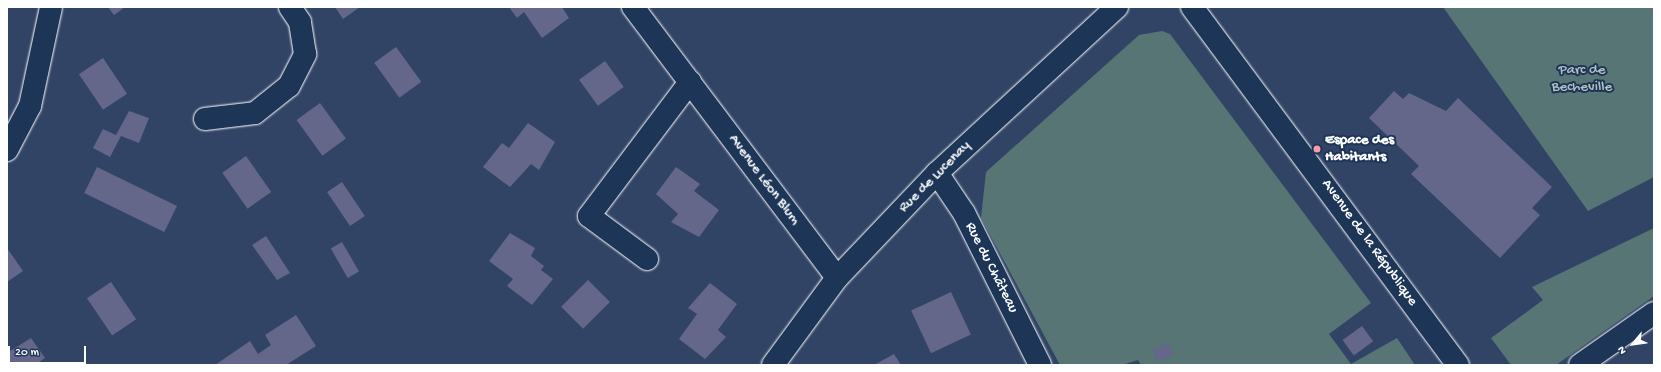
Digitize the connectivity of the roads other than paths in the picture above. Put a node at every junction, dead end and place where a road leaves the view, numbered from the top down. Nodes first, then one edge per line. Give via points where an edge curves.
1 (51, 7) edge
2 (290, 7) edge
3 (633, 7) edge
4 (1117, 7) edge
5 (1192, 7) edge
6 (690, 82) junction
7 (205, 119) dead end
8 (7, 150) edge
9 (937, 173) junction
10 (647, 259) dead end
11 (837, 278) junction
12 (1654, 313) edge
13 (773, 365) edge
14 (1040, 365) edge
15 (1458, 365) edge
16 (1580, 365) edge

1 - 8 street via 30,106
2 - 7 street via 300,22 305,54 289,86 255,113
3 - 6 street, Avenue Léon Blum
4 - 9 street, Rue de Lucenay
5 - 15 street, Avenue de la République
6 - 10 street via 589,216
6 - 11 street, Avenue Léon Blum
9 - 11 street, Rue de Lucenay
9 - 14 street, Rue du Château via 964,213
11 - 13 street, Rue de Lucenay
12 - 16 street

